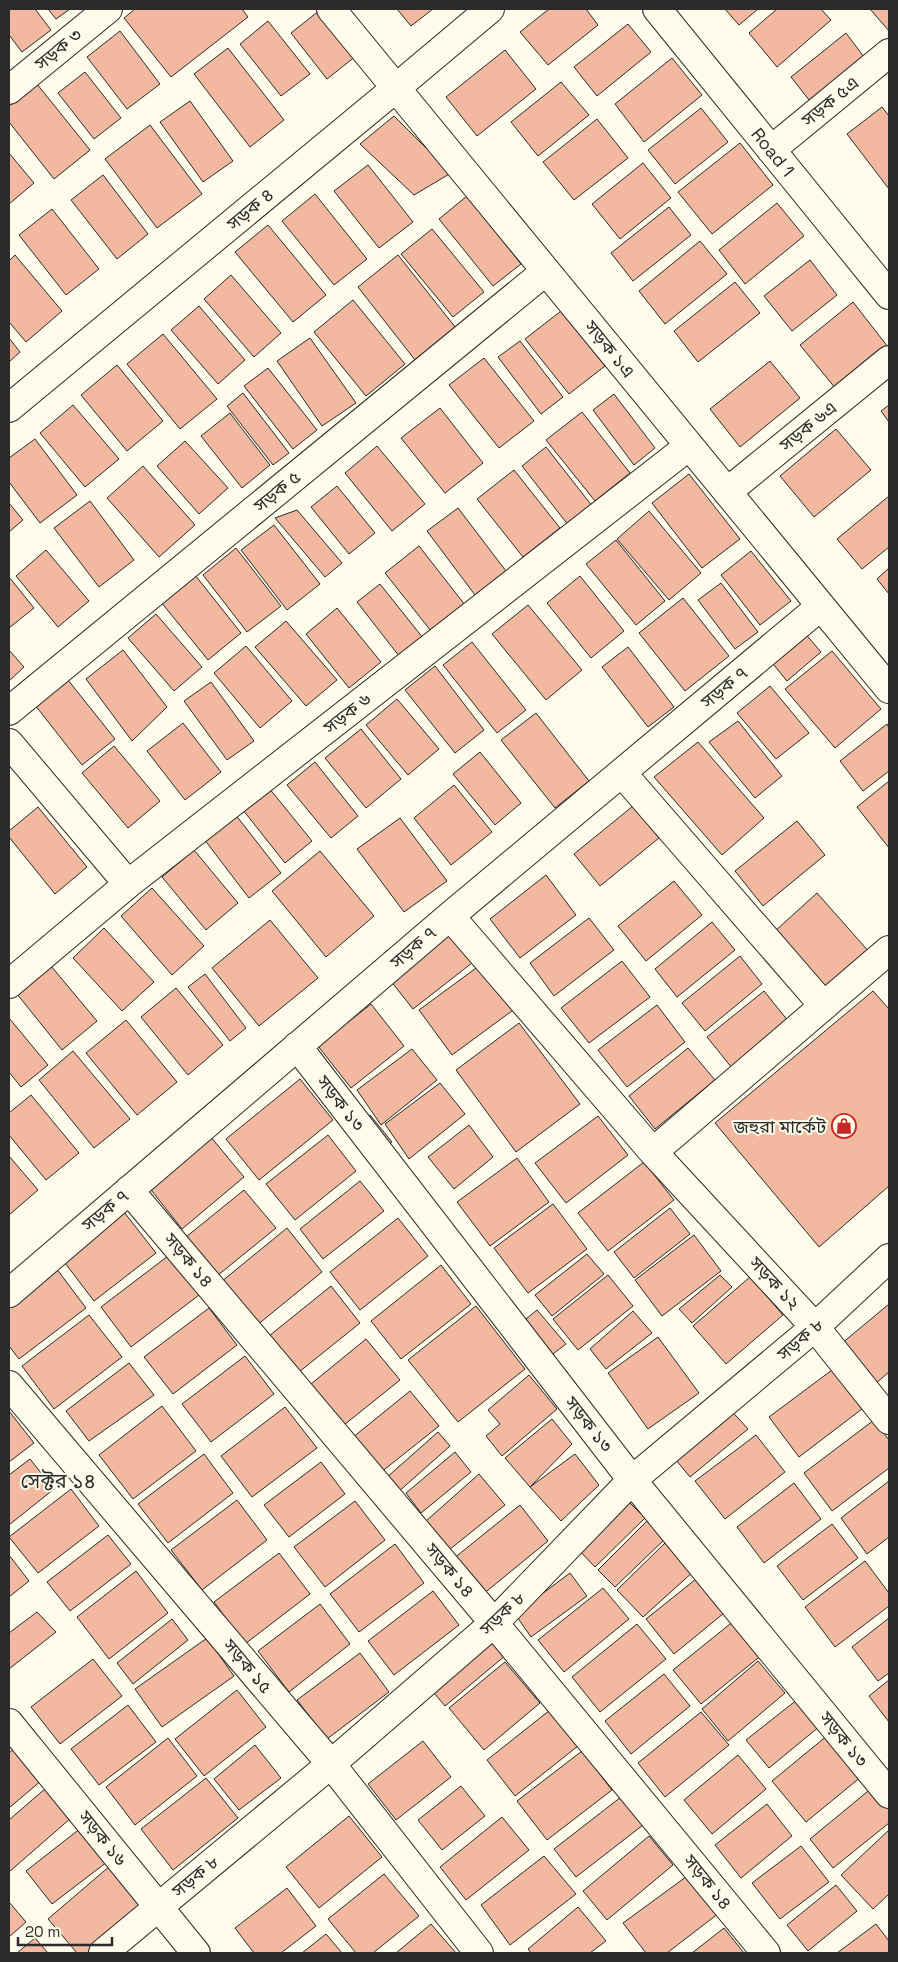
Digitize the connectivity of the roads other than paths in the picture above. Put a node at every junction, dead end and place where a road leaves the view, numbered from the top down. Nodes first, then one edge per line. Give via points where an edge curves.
1 (108, 9) edge
2 (331, 9) edge
3 (490, 9) edge
4 (657, 9) edge
5 (889, 53) edge
6 (396, 88) junction
7 (9, 90) edge
8 (771, 150) junction
9 (546, 271) junction
10 (889, 294) edge
11 (889, 360) edge
12 (9, 408) edge
13 (689, 446) junction
14 (727, 492) junction
15 (821, 606) junction
16 (889, 689) edge
17 (9, 711) edge
18 (9, 743) edge
19 (622, 773) junction
20 (128, 884) junction
21 (450, 916) junction
22 (889, 950) edge
23 (9, 984) edge
24 (824, 1006) junction
25 (297, 1046) junction
26 (653, 1152) junction
27 (129, 1190) junction
28 (889, 1258) edge
29 (9, 1293) edge
30 (815, 1327) junction
31 (9, 1385) edge
32 (889, 1420) edge
33 (632, 1480) junction
34 (494, 1623) junction
35 (9, 1723) edge
36 (331, 1764) junction
37 (889, 1794) edge
38 (159, 1906) junction
39 (103, 1953) edge
40 (196, 1953) edge
41 (479, 1953) edge
42 (766, 1953) edge

1 - 7 street, সড়ক ৩
2 - 6 street, সড়ক ১এ
3 - 6 street, সড়ক ৪
4 - 8 street, Road 1
5 - 8 street, সড়ক ৫এ
6 - 9 street, সড়ক ১এ
6 - 12 street, সড়ক ৪
8 - 10 street, Road 1
9 - 13 street, সড়ক ১এ
9 - 17 street, সড়ক ৫
11 - 14 street, সড়ক ৬এ
13 - 14 street, সড়ক ১এ
13 - 20 street, সড়ক ৬
14 - 15 street, সড়ক ১এ
15 - 16 street, সড়ক ১এ
15 - 19 street, সড়ক ৭
18 - 20 street
19 - 21 street, সড়ক ৭
19 - 24 street
20 - 23 street, সড়ক ৬
21 - 25 street, সড়ক ৭
21 - 26 street, সড়ক ১২
22 - 24 street
24 - 26 street
25 - 27 street, সড়ক ৭
25 - 33 street, সড়ক ১৩
26 - 30 street, সড়ক ১২
27 - 29 street, সড়ক ৭
27 - 34 street, সড়ক ১৪
28 - 30 street, সড়ক ৮
30 - 32 street, সড়ক ১২
30 - 33 street, সড়ক ৮
31 - 36 street, সড়ক ১৫
33 - 34 street, সড়ক ৮
33 - 37 street, সড়ক ১৩
34 - 36 street, সড়ক ৮
34 - 42 street, সড়ক ১৪
35 - 38 street, সড়ক ১৬
36 - 38 street, সড়ক ৮
36 - 41 street, সড়ক ১৫
38 - 39 street, সড়ক ৮
38 - 40 street, সড়ক ১৬

